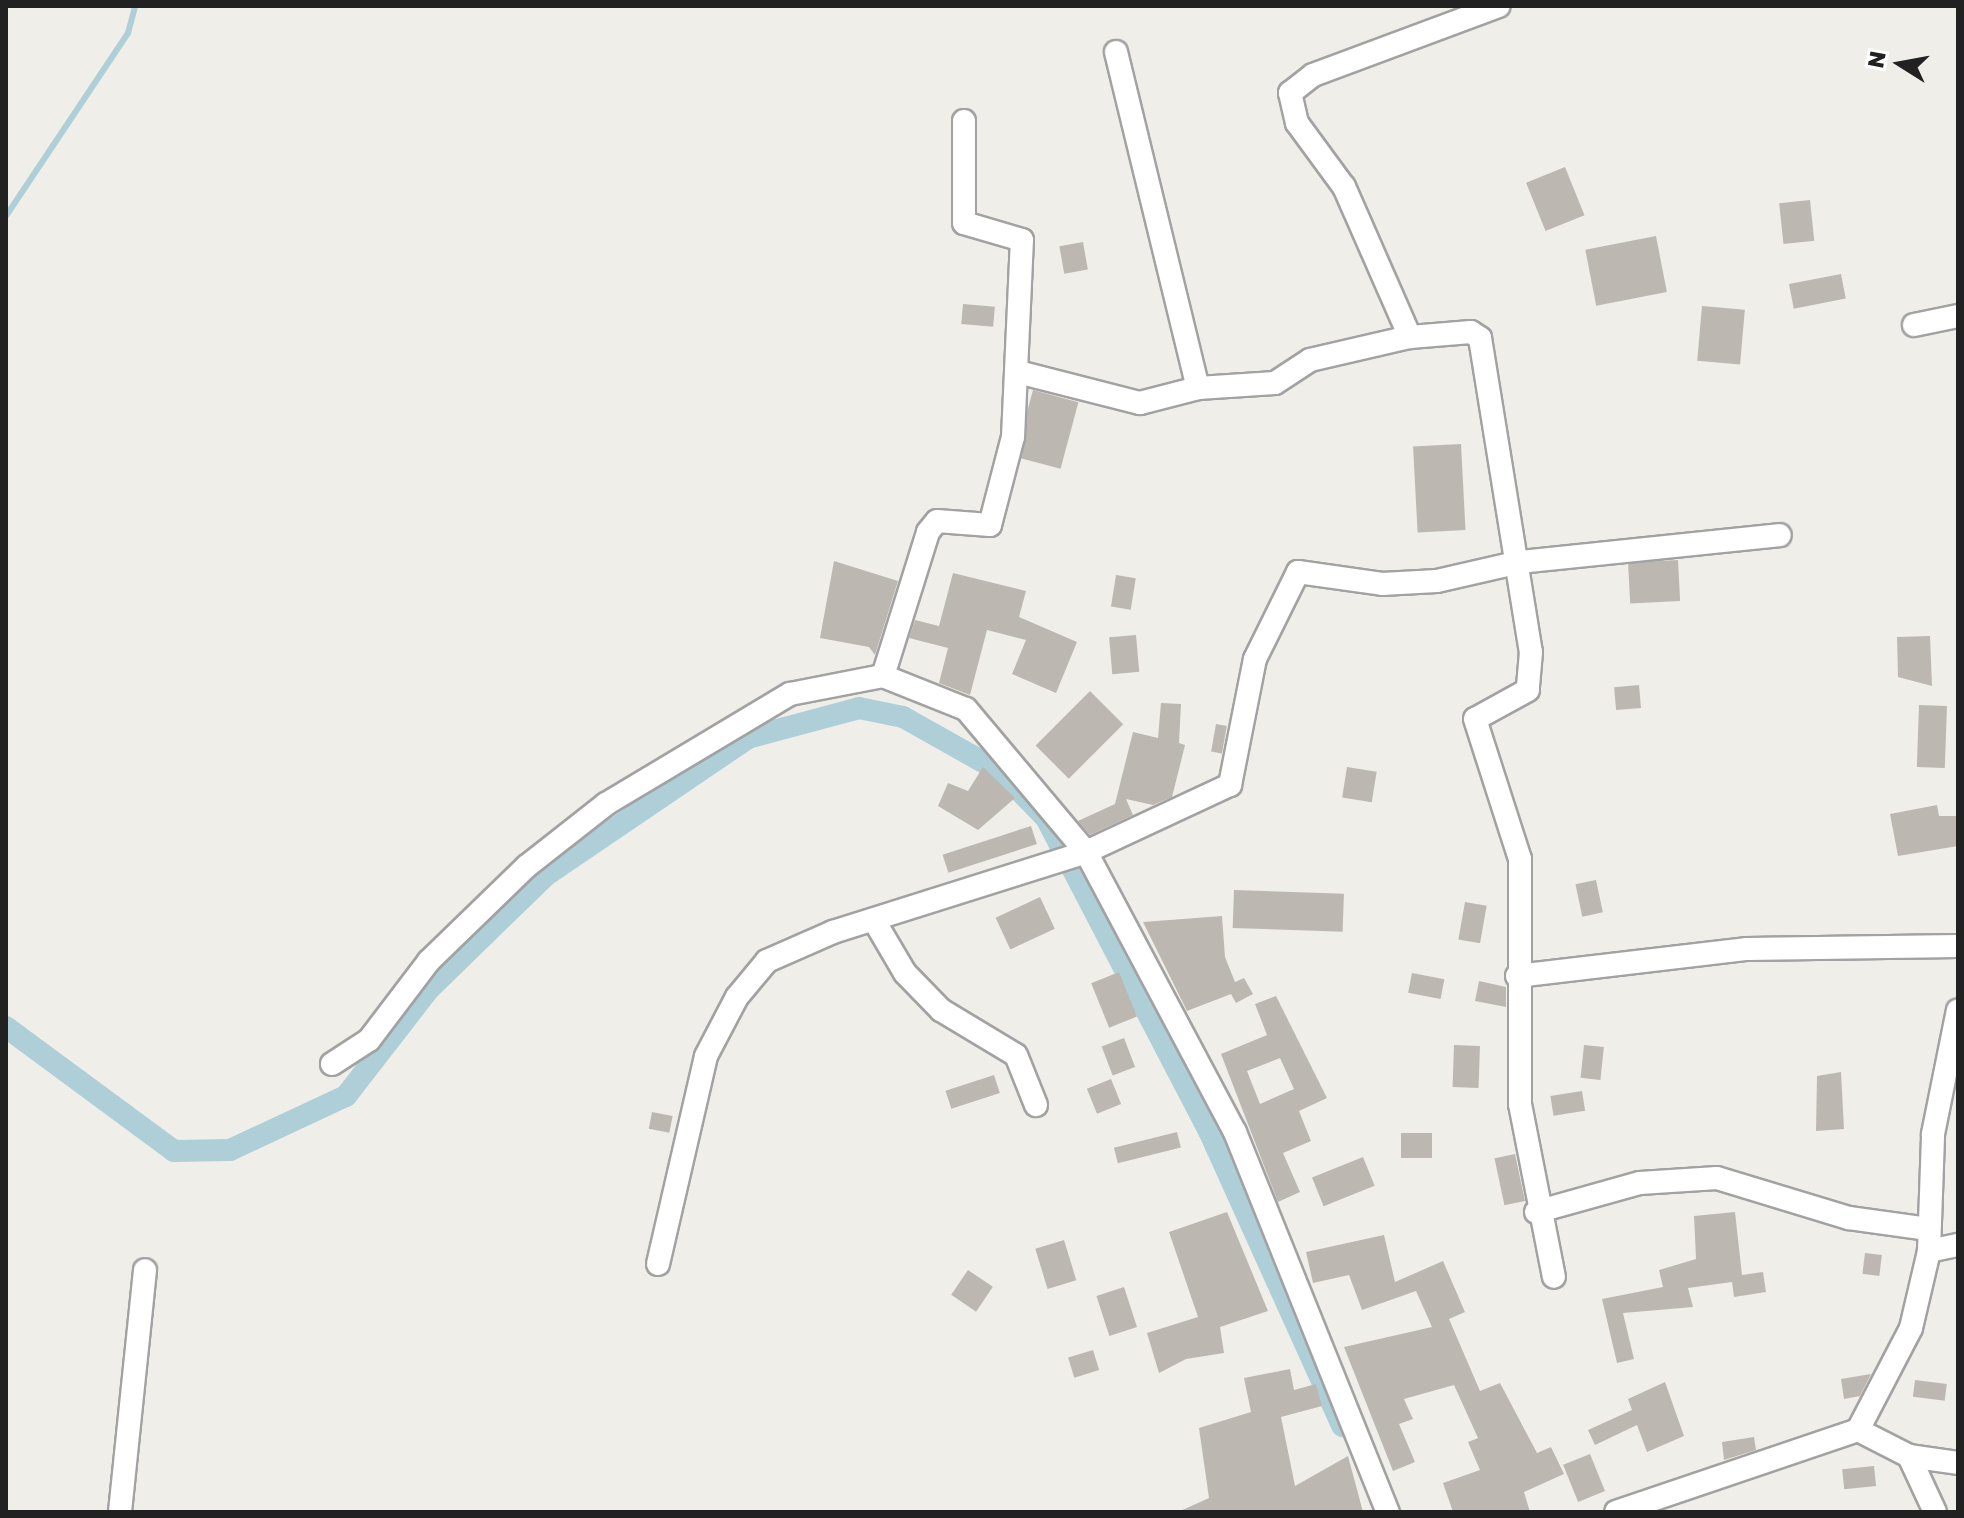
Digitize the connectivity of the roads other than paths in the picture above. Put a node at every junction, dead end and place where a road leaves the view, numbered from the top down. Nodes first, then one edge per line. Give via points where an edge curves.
1 (1499, 6) edge
2 (1116, 52) dead end
3 (964, 121) dead end
4 (1958, 316) edge
5 (1914, 325) dead end
6 (1410, 337) junction
7 (1018, 372) junction
8 (1198, 388) junction
9 (1780, 535) dead end
10 (1520, 562) junction
11 (883, 676) junction
12 (1081, 853) junction
13 (875, 922) junction
14 (1958, 946) edge
15 (1517, 976) junction
16 (1958, 1010) edge
17 (332, 1064) dead end
18 (1036, 1105) dead end
19 (1536, 1212) junction
20 (1929, 1240) junction
21 (1958, 1245) edge
22 (658, 1264) dead end
23 (145, 1270) dead end
24 (1554, 1277) dead end
25 (1858, 1430) junction
26 (1909, 1456) junction
27 (1958, 1463) edge
28 (120, 1512) edge
29 (1388, 1512) edge
30 (1616, 1512) edge
31 (1935, 1512) edge

1 - 6 street via 1313,75 1290,93 1297,123 1344,187
2 - 8 street
3 - 7 street via 964,223 1022,240
4 - 5 street
6 - 8 street via 1310,360 1275,383
6 - 10 street via 1471,332 1480,338
7 - 8 street via 1140,403
7 - 11 street via 1013,437 990,525 937,521 928,532
9 - 10 street
10 - 12 street via 1395,583 1298,572 1255,659 1230,785
10 - 15 street via 1528,690 1475,719 1520,859
11 - 12 street via 966,709
11 - 17 street via 790,694 606,804 477,911 369,1040
12 - 13 street
12 - 29 street via 1235,1132
13 - 18 street via 905,973 941,1010 1016,1055
13 - 22 street via 767,961 737,997 706,1056
14 - 15 street via 1747,949
15 - 19 street via 1520,1104
16 - 20 street via 1933,1134
19 - 20 street via 1640,1183 1717,1178
19 - 24 street
20 - 21 street
20 - 25 street via 1911,1328
23 - 28 street
25 - 26 street
25 - 30 street
26 - 27 street
26 - 31 street

